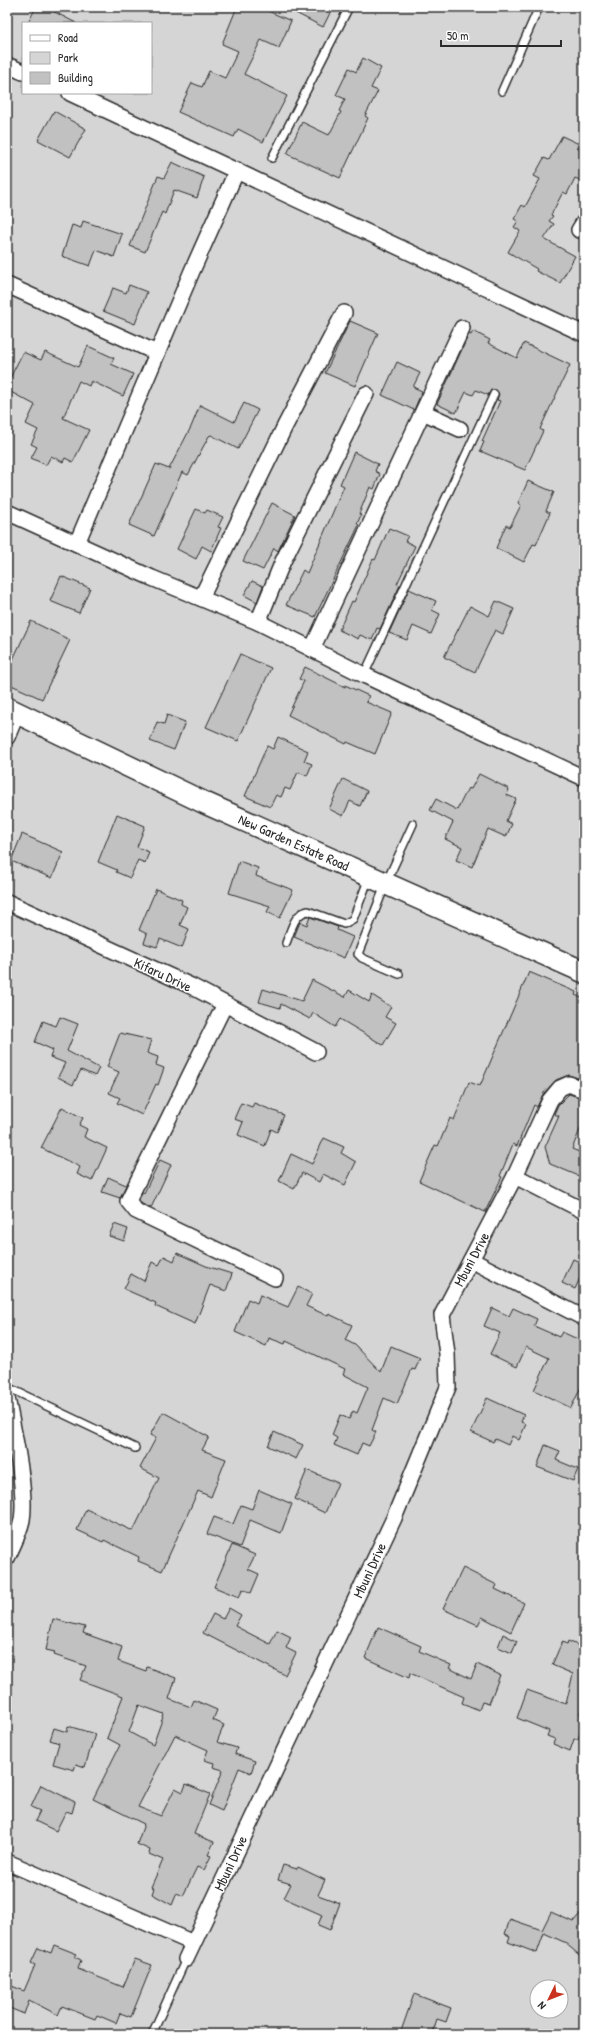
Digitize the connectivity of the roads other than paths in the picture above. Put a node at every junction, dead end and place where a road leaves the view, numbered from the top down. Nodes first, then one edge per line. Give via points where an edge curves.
1 (349, 7) edge
2 (539, 7) edge
3 (7, 65) edge
4 (22, 72) edge
5 (502, 91) dead end
6 (72, 94) edge
7 (272, 158) dead end
8 (237, 170) junction
9 (7, 285) edge
10 (344, 313) dead end
11 (462, 328) dead end
12 (584, 334) edge
13 (157, 353) junction
14 (366, 394) dead end
15 (494, 394) dead end
16 (422, 412) junction
17 (460, 429) dead end
18 (7, 512) edge
19 (77, 543) junction
20 (201, 598) junction
21 (258, 622) junction
22 (312, 649) junction
23 (364, 675) junction
24 (12, 710) edge
25 (7, 737) edge
26 (584, 778) edge
27 (413, 824) dead end
28 (378, 879) junction
29 (7, 902) edge
30 (286, 943) dead end
31 (584, 972) edge
32 (399, 974) dead end
33 (224, 1004) junction
34 (316, 1052) dead end
35 (584, 1090) edge
36 (515, 1176) junction
37 (584, 1211) edge
38 (471, 1260) junction
39 (275, 1278) dead end
40 (584, 1318) edge
41 (7, 1388) edge
42 (7, 1398) edge
43 (135, 1448) dead end
44 (7, 1558) edge
45 (7, 1862) edge
46 (193, 1944) junction
47 (186, 1959) joint
48 (152, 2034) edge

1 - 7 lane
2 - 5 lane
3 - 4 street
6 - 8 street
8 - 12 street
8 - 13 street
9 - 13 street
10 - 20 street via 285,426
11 - 16 street
13 - 19 street
14 - 21 street via 283,561
15 - 23 lane
16 - 17 street
16 - 22 street
18 - 19 street
19 - 20 street
20 - 21 street
21 - 22 street
22 - 23 street
23 - 26 street
24 - 25 street
24 - 28 street, New Garden Estate Road via 205,803
27 - 28 lane
28 - 30 lane via 348,923 344,924 308,911 302,912 298,915
28 - 31 street, New Garden Estate Road
28 - 32 lane via 358,954
29 - 33 street, Kifaru Drive via 191,986
33 - 34 street, Kifaru Drive
33 - 39 street via 128,1201 136,1211
35 - 36 street, Mbuni Drive via 569,1084 560,1088 550,1100
36 - 37 street
36 - 38 street, Mbuni Drive
38 - 40 street
38 - 46 street, Mbuni Drive via 442,1314 448,1387 394,1518
41 - 43 lane
42 - 44 street via 23,1512 19,1533
45 - 46 street
46 - 47 street, Mbuni Drive
47 - 48 lane

